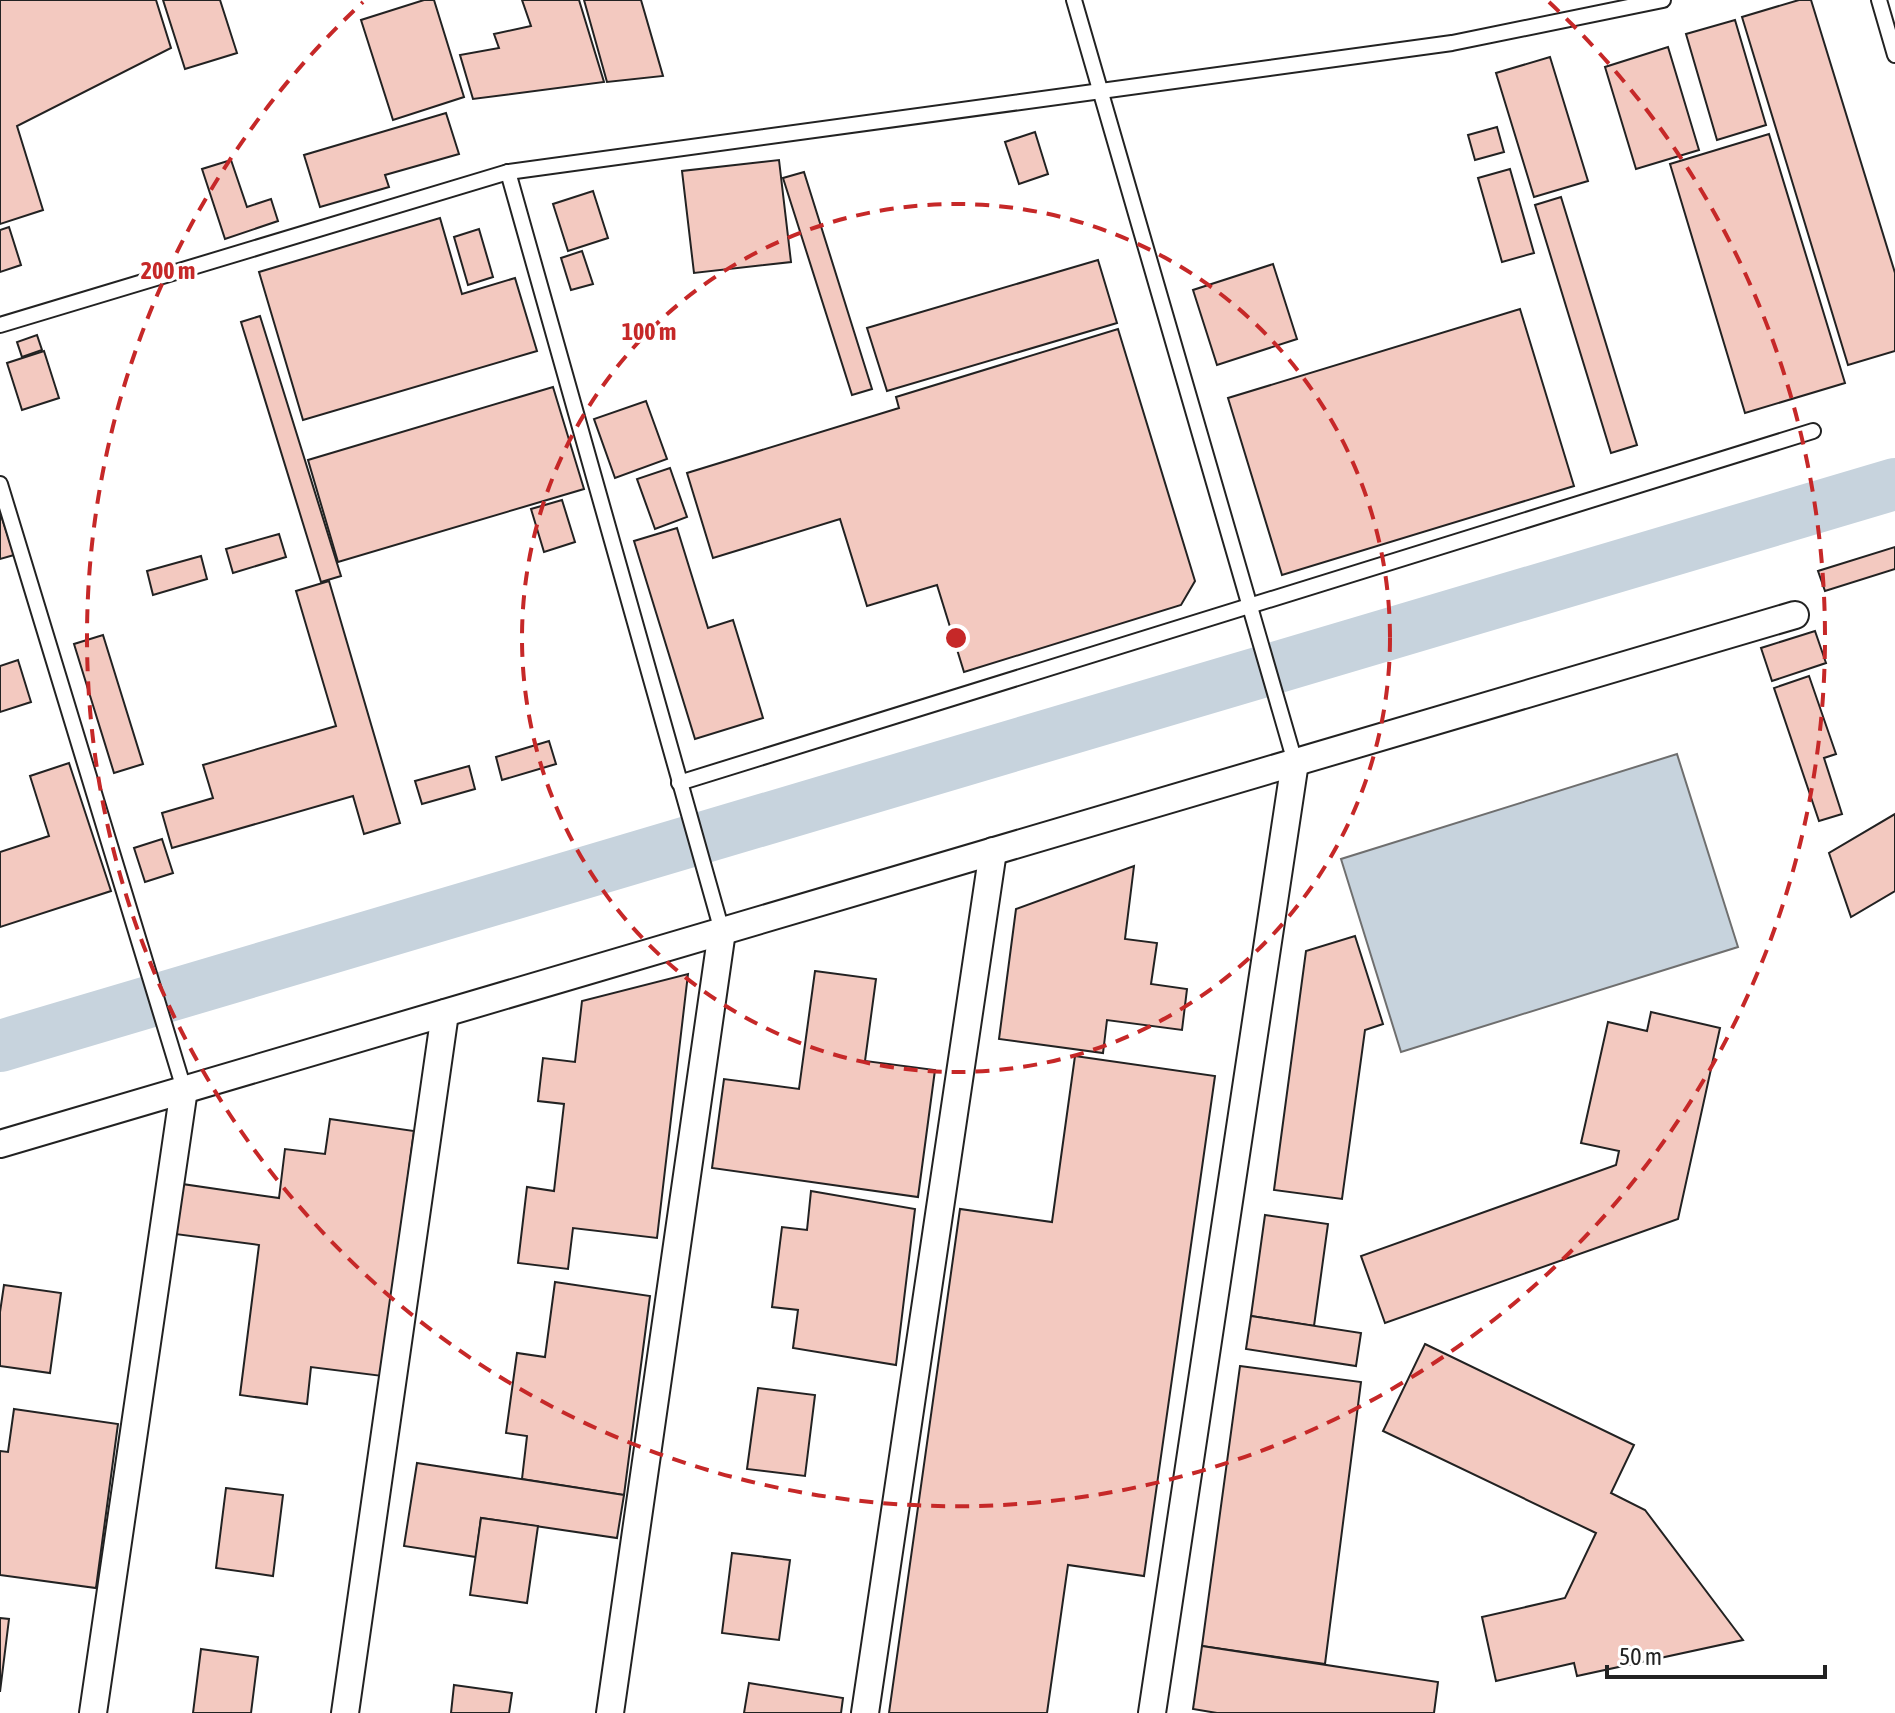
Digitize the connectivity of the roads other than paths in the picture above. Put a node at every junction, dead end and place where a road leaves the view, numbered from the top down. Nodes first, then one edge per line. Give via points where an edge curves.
1 (1074, 0) edge
2 (1663, 0) edge
3 (1879, 0) edge
4 (1895, 55) edge
5 (1100, 91) junction
6 (508, 172) junction
7 (0, 325) edge
8 (1813, 431) dead end
9 (0, 484) edge
10 (1250, 608) junction
11 (1795, 615) dead end
12 (1295, 762) junction
13 (679, 783) junction
14 (993, 851) junction
15 (722, 931) junction
16 (445, 1013) junction
17 (184, 1089) junction
18 (0, 1144) edge
19 (93, 1713) edge
20 (345, 1713) edge
21 (610, 1713) edge
22 (865, 1713) edge
23 (1152, 1713) edge

1 - 5 lane
2 - 5 lane via 1452,43
3 - 4 lane
5 - 6 lane
5 - 10 lane
6 - 7 lane
6 - 13 lane
8 - 10 lane
9 - 17 lane
10 - 12 lane
10 - 13 lane
11 - 12 street
12 - 14 street
12 - 23 street
13 - 15 lane
14 - 15 street
14 - 22 street
15 - 16 street
15 - 21 street
16 - 17 street
16 - 20 street
17 - 18 street
17 - 19 street

